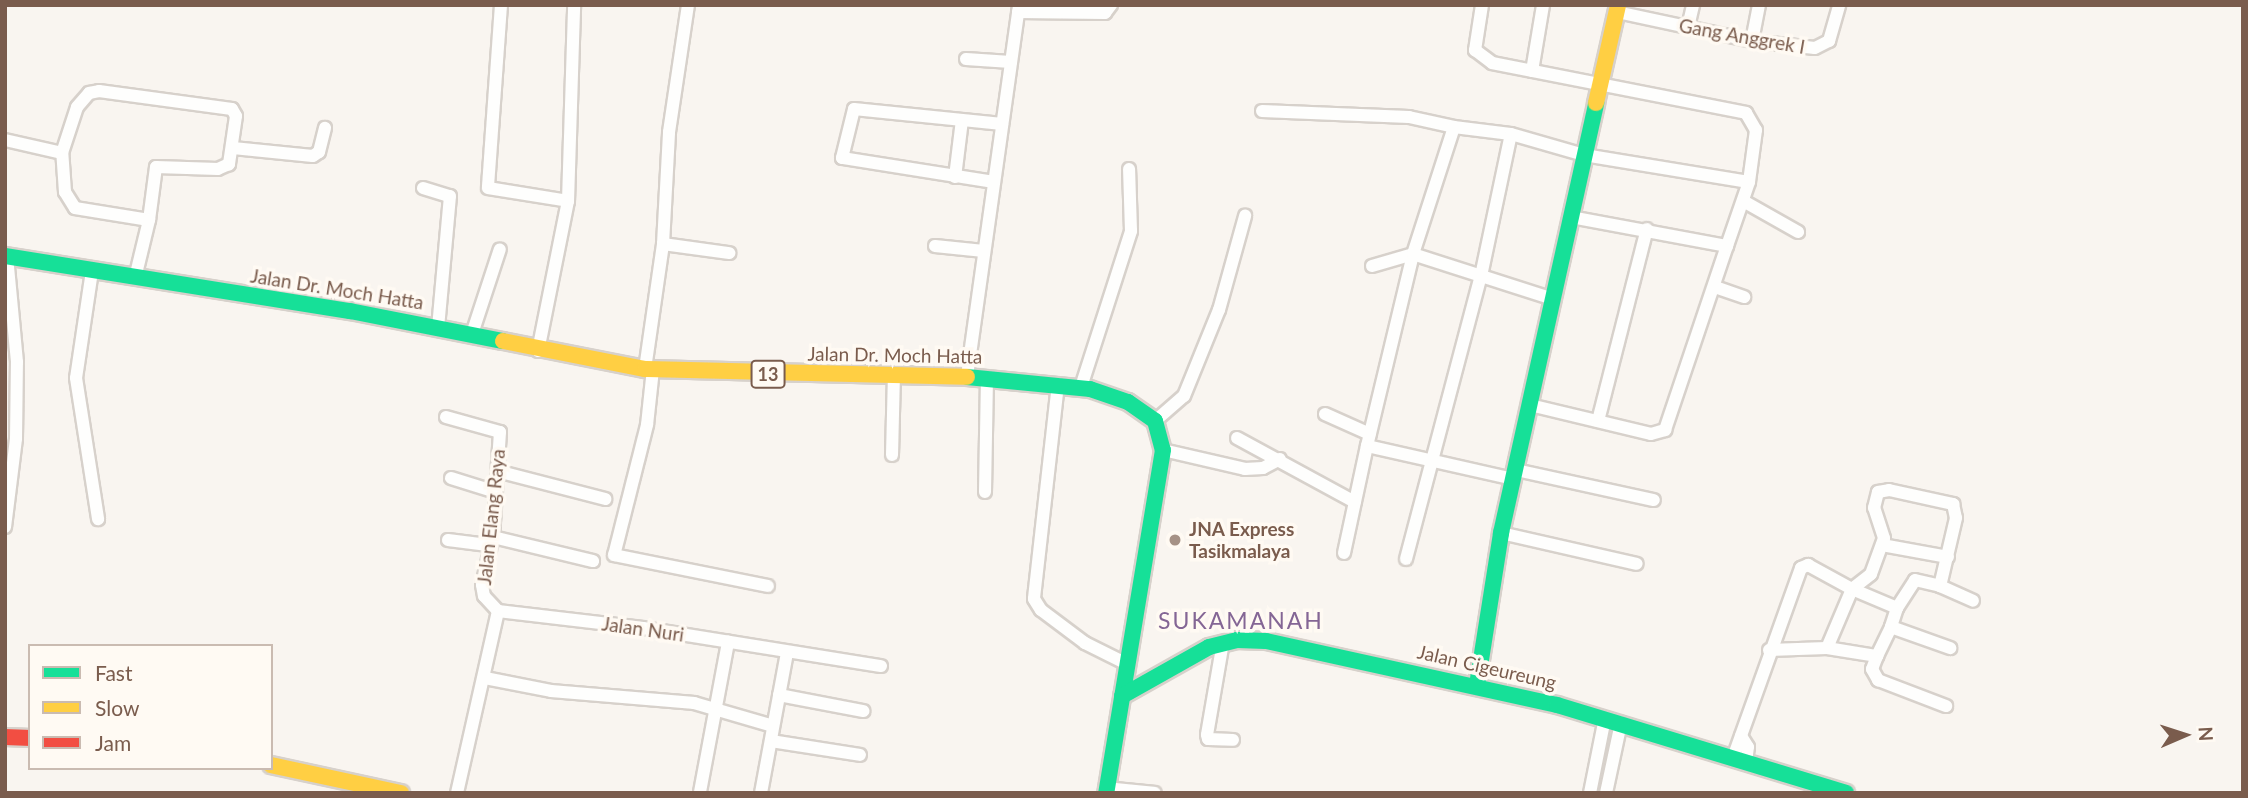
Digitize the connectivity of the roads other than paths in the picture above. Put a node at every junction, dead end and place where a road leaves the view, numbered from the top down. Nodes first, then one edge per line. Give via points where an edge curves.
1 (501, 5) edge
2 (574, 5) edge
3 (688, 5) edge
4 (1111, 5) edge
5 (1482, 5) edge
6 (1543, 5) edge
7 (1693, 5) edge
8 (1759, 5) edge
9 (1839, 5) edge
10 (1018, 8) edge
11 (1617, 9) edge
12 (1688, 27) junction
13 (1752, 41) junction
14 (966, 58) dead end
15 (1011, 62) junction
16 (1532, 71) junction
17 (1600, 85) junction
18 (1262, 111) dead end
19 (962, 120) junction
20 (1002, 124) junction
21 (1454, 127) junction
22 (325, 128) dead end
23 (1511, 134) junction
24 (5, 140) edge
25 (233, 148) junction
26 (62, 153) junction
27 (1584, 155) junction
28 (1129, 169) dead end
29 (955, 177) junction
30 (994, 182) junction
31 (1749, 182) junction
32 (423, 188) dead end
33 (568, 201) junction
34 (1745, 202) junction
35 (1245, 216) dead end
36 (1571, 217) junction
37 (149, 220) junction
38 (1647, 229) junction
39 (1798, 232) dead end
40 (663, 244) junction
41 (935, 246) dead end
42 (1727, 246) junction
43 (500, 249) dead end
44 (984, 251) junction
45 (729, 253) dead end
46 (1413, 254) junction
47 (6, 256) edge
48 (1372, 266) dead end
49 (92, 271) junction
50 (1481, 276) junction
51 (135, 278) junction
52 (1715, 287) junction
53 (1744, 297) dead end
54 (1553, 299) junction
55 (438, 327) junction
56 (472, 334) junction
57 (538, 351) junction
58 (649, 369) junction
59 (894, 375) junction
60 (967, 376) junction
61 (988, 377) junction
62 (1058, 384) junction
63 (1081, 387) junction
64 (1530, 405) junction
65 (1325, 414) dead end
66 (446, 417) dead end
67 (1155, 421) junction
68 (1598, 421) junction
69 (1237, 438) dead end
70 (1369, 440) junction
71 (1163, 450) junction
72 (892, 455) dead end
73 (1280, 459) junction
74 (1433, 461) junction
75 (497, 471) junction
76 (1515, 474) junction
77 (450, 478) dead end
78 (496, 492) junction
79 (985, 492) dead end
80 (605, 499) dead end
81 (1654, 500) dead end
82 (1355, 502) junction
83 (99, 519) dead end
84 (6, 522) edge
85 (5, 527) edge
86 (1502, 533) junction
87 (448, 540) dead end
88 (491, 541) junction
89 (1882, 545) junction
90 (1344, 553) dead end
91 (1948, 557) junction
92 (1406, 559) dead end
93 (593, 561) dead end
94 (1637, 564) dead end
95 (768, 586) dead end
96 (1940, 586) junction
97 (1852, 589) junction
98 (1973, 601) dead end
99 (1897, 608) junction
100 (498, 611) junction
101 (1891, 627) junction
102 (728, 642) junction
103 (1223, 642) junction
104 (1827, 648) junction
105 (1950, 648) dead end
106 (1769, 650) junction
107 (787, 653) junction
108 (1877, 656) junction
109 (1127, 664) junction
110 (881, 666) dead end
111 (485, 678) junction
112 (1477, 685) junction
113 (779, 695) junction
114 (1122, 696) junction
115 (1946, 706) dead end
116 (713, 708) junction
117 (863, 711) dead end
118 (1613, 720) junction
119 (773, 726) junction
120 (5, 737) edge
121 (28, 738) edge
122 (1233, 740) dead end
123 (771, 741) junction
124 (860, 755) dead end
125 (1740, 759) junction
126 (273, 765) edge
127 (364, 788) edge
128 (1106, 791) edge
129 (700, 792) edge
130 (401, 793) edge
131 (457, 793) edge
132 (761, 793) edge
133 (1155, 793) edge
134 (1590, 793) edge
135 (1606, 793) edge
136 (1846, 793) edge

1 - 33 street via 488,188
2 - 33 street
3 - 40 street via 669,132
4 - 10 street via 1105,13
5 - 16 street via 1474,41 1483,58
6 - 16 street
7 - 12 street
8 - 13 street
9 - 13 street, Gang Anggrek I via 1829,41 1821,48
10 - 15 street
11 - 12 street, Gang Anggrek I
11 - 17 main road
12 - 13 street, Gang Anggrek I
14 - 15 street
15 - 20 street
16 - 17 street
17 - 27 main road
17 - 31 street via 1746,113 1756,130
18 - 21 street via 1409,117
19 - 20 street
19 - 29 street
19 - 29 street via 852,109 842,158
20 - 30 street
21 - 23 street
21 - 46 street
22 - 25 street via 319,152 313,156
23 - 27 street
23 - 50 street
24 - 26 street
25 - 26 street via 232,109 99,91 89,93 77,107
25 - 37 street via 226,168 160,165 153,169
26 - 37 street via 65,192 75,208
27 - 31 street
27 - 36 main road
28 - 63 street via 1131,231
29 - 30 street
30 - 44 street
31 - 34 street
32 - 55 street via 450,196
33 - 57 street
34 - 39 street
34 - 42 street
35 - 67 street via 1219,310 1184,396
36 - 38 street
36 - 54 main road
37 - 51 street
38 - 42 street
38 - 68 street
40 - 45 street
40 - 58 street
41 - 44 street
42 - 52 street
43 - 56 street
44 - 60 street
46 - 48 street
46 - 50 street
46 - 70 street
47 - 49 main road, Jalan Dr. Moch Hatta / 13
47 - 84 street via 17,362 16,439
49 - 51 main road, Jalan Dr. Moch Hatta / 13
49 - 83 street via 76,378
50 - 54 street
50 - 74 street
51 - 55 main road, Jalan Dr. Moch Hatta / 13
52 - 53 street
52 - 68 street via 1665,430 1651,434
54 - 64 main road
55 - 56 main road, Jalan Dr. Moch Hatta / 13
56 - 57 main road, Jalan Dr. Moch Hatta / 13
57 - 58 main road, Jalan Dr. Moch Hatta / 13
58 - 59 main road, Jalan Dr. Moch Hatta / 13
58 - 95 street via 647,425 614,555
59 - 60 main road, Jalan Dr. Moch Hatta / 13
59 - 72 street
60 - 61 main road, Jalan Dr. Moch Hatta / 13
61 - 62 main road, Jalan Dr. Moch Hatta / 13
61 - 79 street
62 - 63 main road, Jalan Dr. Moch Hatta / 13
62 - 109 street via 1034,599 1041,610 1085,643
63 - 67 main road, Jalan Dr. Moch Hatta / 13 via 1128,402
64 - 68 street
64 - 76 main road
65 - 70 street
66 - 75 street, Jalan Elang Raya via 499,429
67 - 71 main road
69 - 73 street
70 - 74 street
70 - 82 street
71 - 73 street via 1245,469 1263,468
71 - 109 main road
73 - 82 street
74 - 76 street
74 - 92 street
75 - 78 street, Jalan Elang Raya
75 - 80 street
76 - 81 street
76 - 86 main road
77 - 78 street
78 - 88 street, Jalan Elang Raya
82 - 90 street
84 - 85 street
86 - 94 street
86 - 112 main road
87 - 88 street
88 - 93 street
88 - 100 street, Jalan Elang Raya via 482,591
89 - 91 street
89 - 91 street via 1884,533 1874,501 1878,492 1889,490 1953,504 1956,518
89 - 97 street via 1871,574
91 - 96 street
96 - 98 street
96 - 99 street via 1915,580
97 - 99 street
97 - 104 street
97 - 106 street via 1808,565 1801,568
99 - 101 street
100 - 102 street, Jalan Nuri
100 - 111 street
101 - 105 street
101 - 108 street
102 - 107 street, Jalan Nuri
102 - 116 street
103 - 112 main road, Jalan Cigeureung via 1275,643
103 - 114 main road, Jalan Cigeureung
103 - 122 street via 1207,735 1208,739
104 - 106 street
104 - 108 street
106 - 125 street via 1741,736 1748,747
107 - 110 street, Jalan Nuri
107 - 113 street
108 - 115 street via 1872,669 1878,680
109 - 114 main road
111 - 116 street via 551,691 655,697
111 - 131 street
112 - 118 main road, Jalan Cigeureung
113 - 117 street
113 - 119 street
114 - 128 main road
116 - 119 street via 733,718
116 - 129 street
118 - 125 main road, Jalan Cigeureung
118 - 134 street
118 - 135 street
119 - 123 street
120 - 121 main road
123 - 124 street
123 - 132 street
125 - 136 main road, Jalan Cigeureung
126 - 127 main road
127 - 130 main road
128 - 133 street

